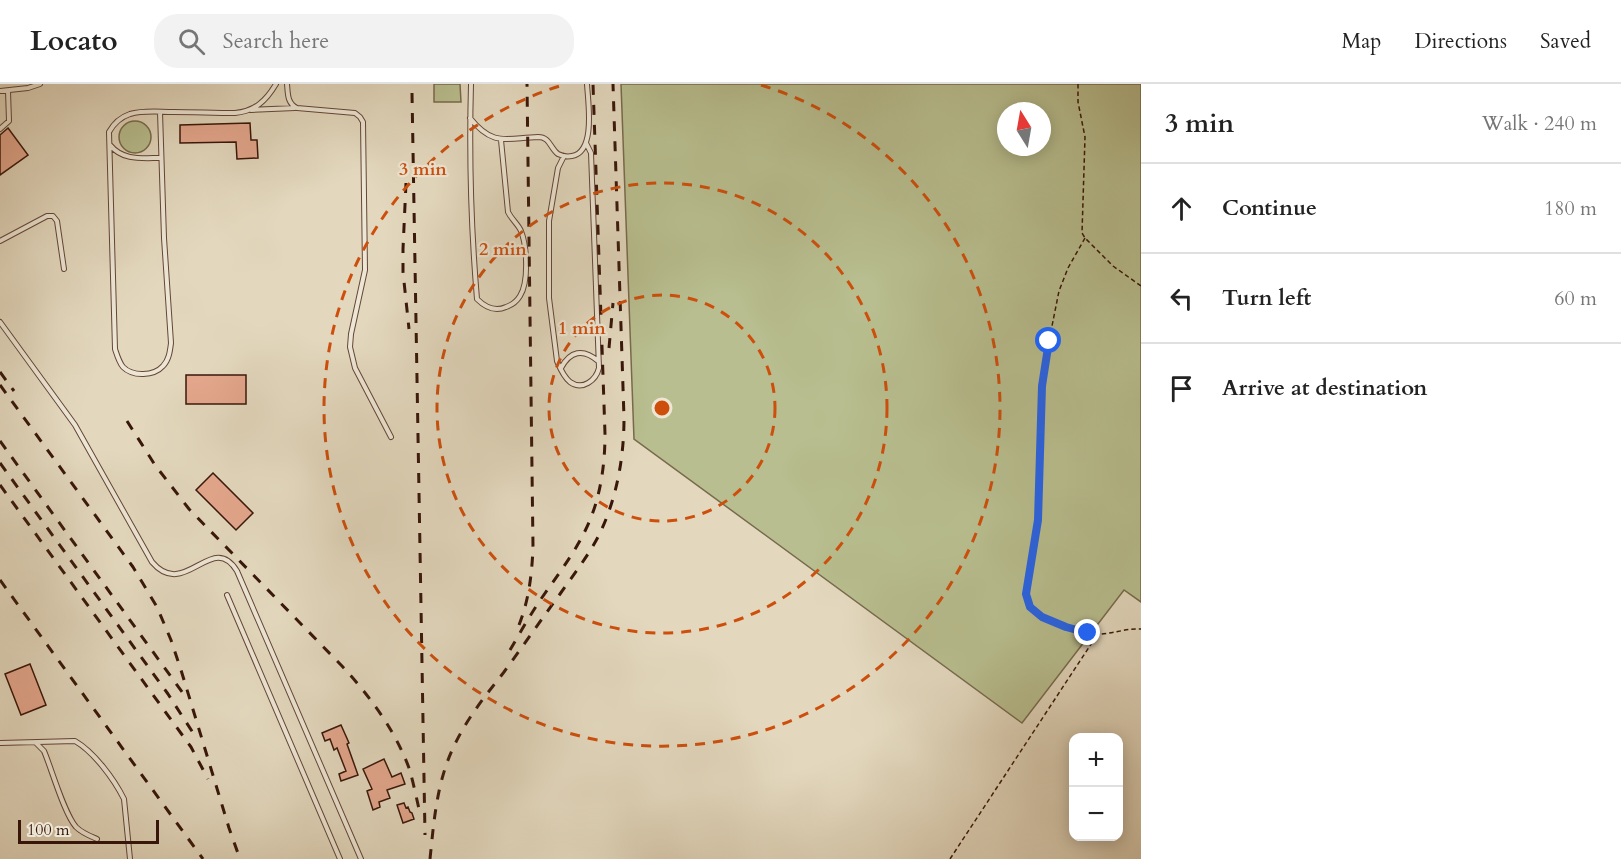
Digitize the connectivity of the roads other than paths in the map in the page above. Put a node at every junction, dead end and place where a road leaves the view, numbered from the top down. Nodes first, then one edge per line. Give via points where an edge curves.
1 (40, 84) edge
2 (276, 84) edge
3 (287, 84) edge
4 (471, 84) edge
5 (587, 84) edge
6 (0, 91) edge
7 (8, 91) junction
8 (297, 108) junction
9 (250, 110) junction
10 (160, 112) junction
11 (470, 118) junction
12 (0, 129) edge
13 (501, 140) junction
14 (586, 143) junction
15 (109, 145) junction
16 (564, 156) junction
17 (161, 158) junction
18 (0, 241) edge
19 (64, 269) dead end
20 (0, 322) edge
21 (598, 362) junction
22 (560, 369) junction
23 (391, 437) dead end
24 (227, 595) dead end
25 (0, 743) edge
26 (36, 743) junction
27 (97, 839) dead end
28 (130, 859) edge
29 (340, 859) edge
30 (361, 859) edge

1 - 7 lane
2 - 9 lane via 269,96
3 - 8 lane via 288,98
4 - 11 lane
5 - 14 lane
6 - 7 lane
7 - 12 lane via 9,121
8 - 9 lane
8 - 23 lane via 355,113 363,122 365,270 350,347 355,368
9 - 10 lane
10 - 15 lane via 140,112 120,119 109,132
10 - 17 lane
11 - 13 lane via 477,128
11 - 13 lane via 477,300 492,310 512,305 519,298 526,262 520,230 508,212
13 - 16 lane via 541,137
14 - 16 lane via 578,154
14 - 21 lane via 591,153
15 - 17 lane via 125,157
15 - 17 lane via 115,349 124,368 133,373 156,372 164,365 171,343
16 - 22 lane via 558,168 549,221 549,298
18 - 19 lane via 53,216
20 - 30 lane via 75,425 159,570 179,574 212,558 231,561
21 - 22 lane via 584,353 576,353
21 - 22 lane via 593,380 582,386 570,381
24 - 29 lane
25 - 26 lane
26 - 27 lane via 44,751 70,818 77,828
26 - 28 lane via 75,741 94,756 124,799

